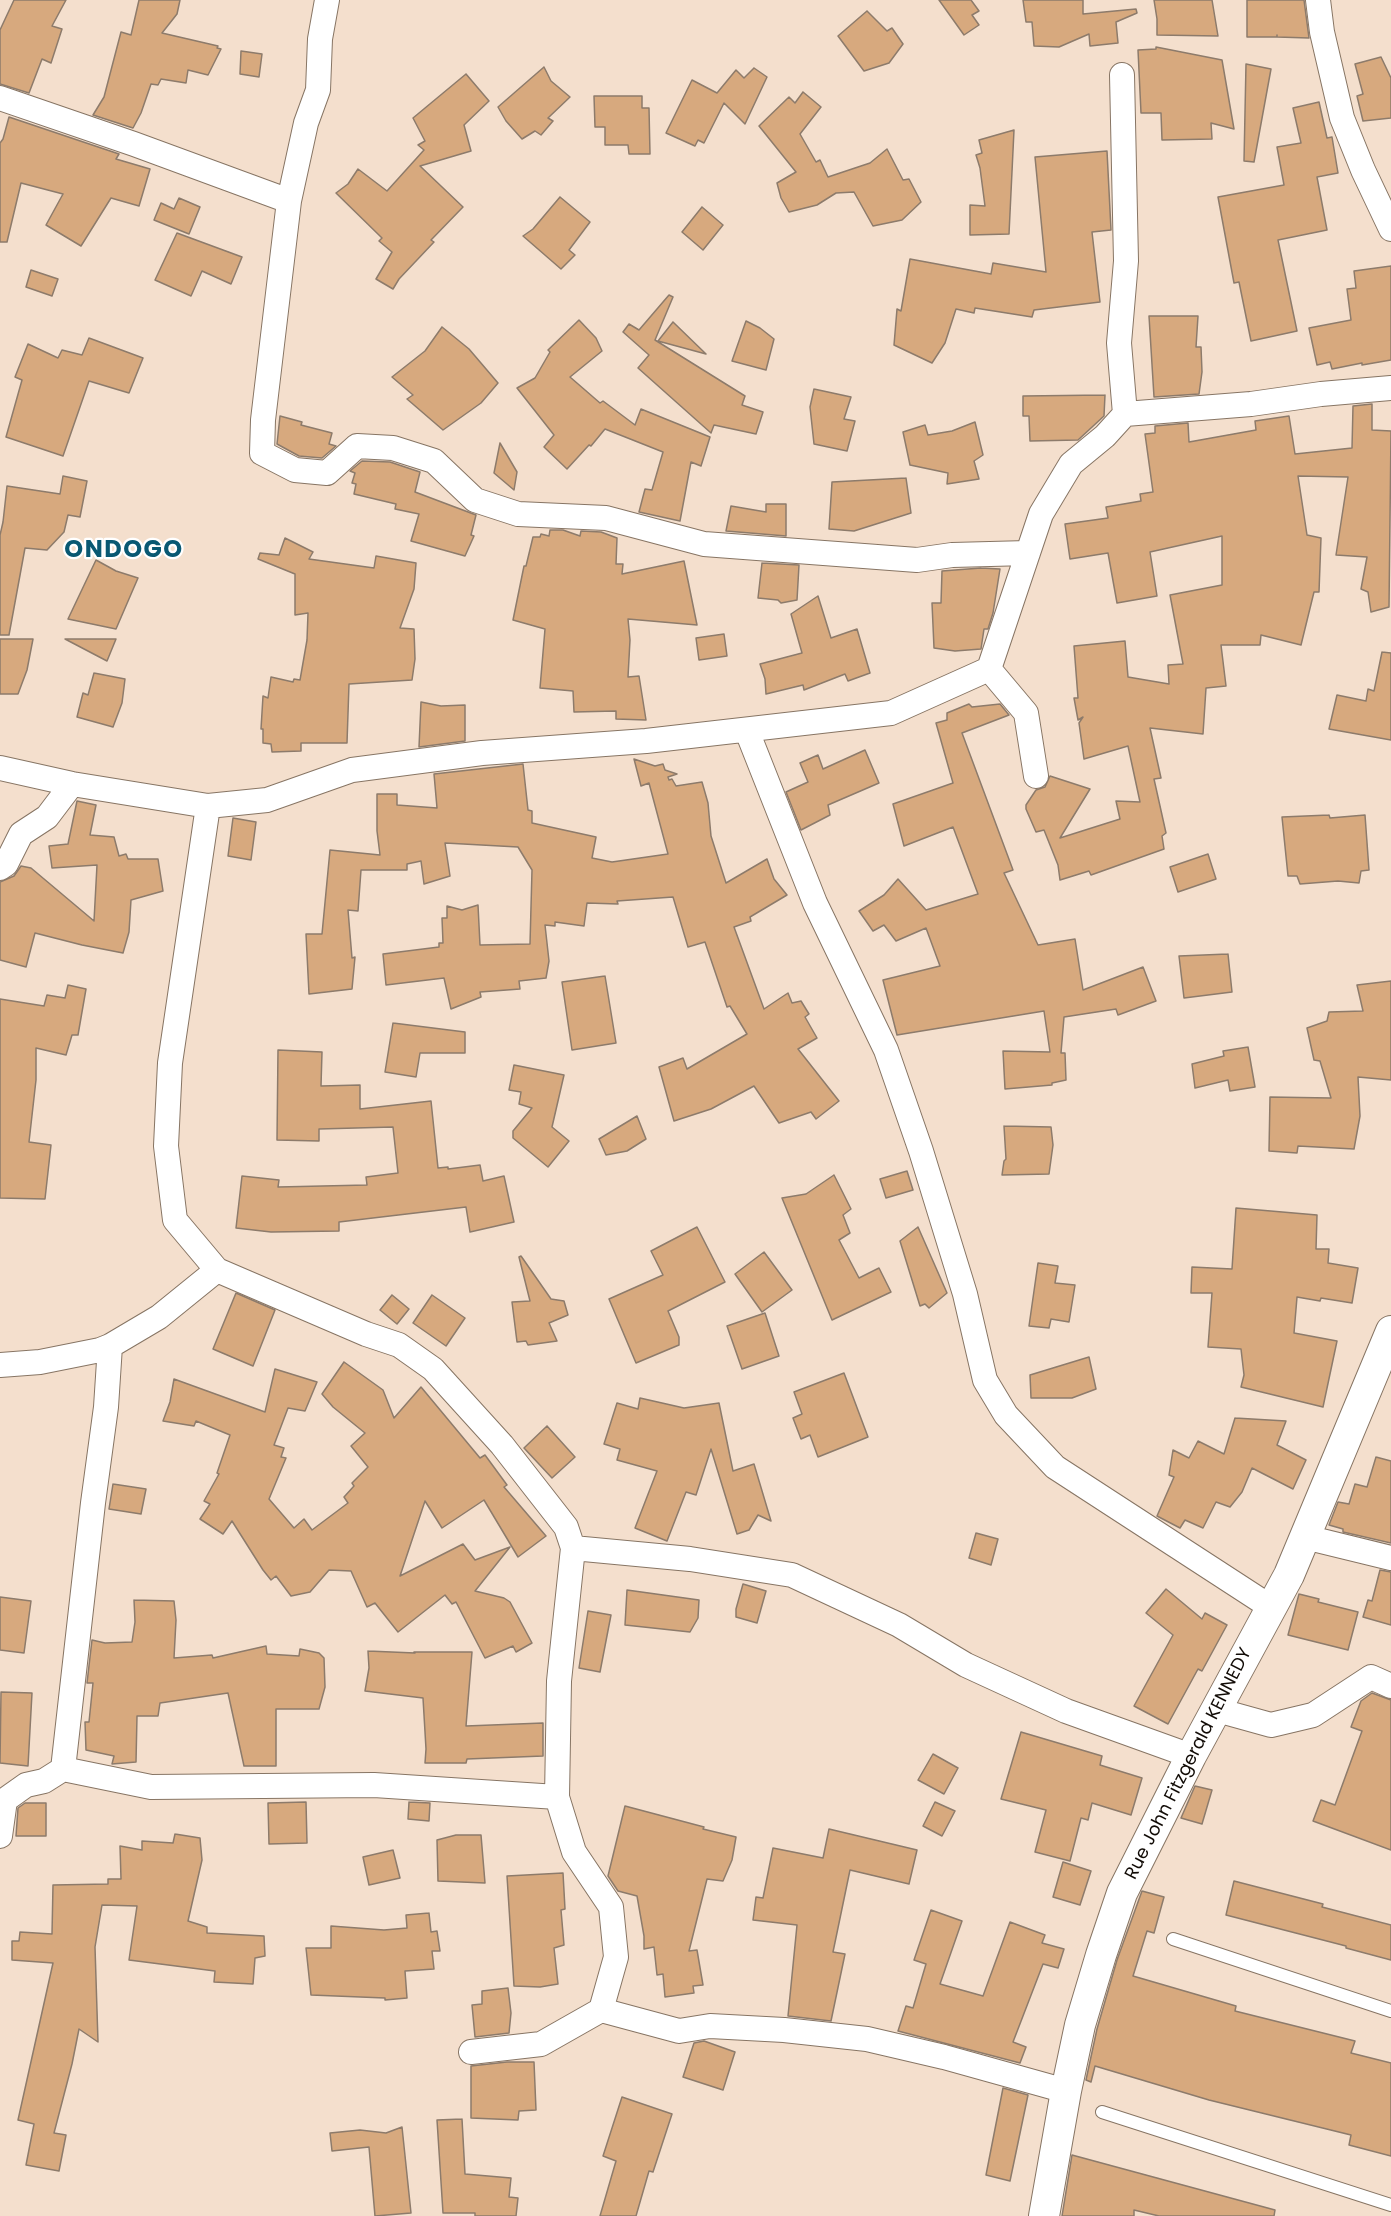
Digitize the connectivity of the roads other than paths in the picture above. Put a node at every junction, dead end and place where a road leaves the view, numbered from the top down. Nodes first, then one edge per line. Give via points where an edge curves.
1 (327, 0) edge
2 (1318, 0) edge
3 (1122, 75) dead end
4 (0, 98) edge
5 (289, 201) junction
6 (1391, 229) edge
7 (1391, 388) edge
8 (1125, 414) junction
9 (1028, 553) junction
10 (989, 669) junction
11 (747, 731) junction
12 (0, 768) edge
13 (1036, 776) dead end
14 (72, 784) junction
15 (208, 806) junction
16 (0, 868) edge
17 (217, 1270) junction
18 (1391, 1331) edge
19 (110, 1346) junction
20 (0, 1365) edge
21 (1305, 1537) junction
22 (573, 1548) junction
23 (1391, 1558) edge
24 (1272, 1608) junction
25 (1391, 1686) edge
26 (1217, 1710) junction
27 (1191, 1756) junction
28 (63, 1769) junction
29 (557, 1797) junction
30 (0, 1836) edge
31 (1173, 1939) dead end
32 (601, 2010) junction
33 (1391, 2011) edge
34 (471, 2052) dead end
35 (1066, 2091) junction
36 (1102, 2112) dead end
37 (1391, 2205) edge
38 (1044, 2216) edge

1 - 5 street via 320,39 318,90 306,123
2 - 6 street via 1342,118
3 - 8 street via 1126,261 1119,343
4 - 5 street
5 - 9 street via 262,420 262,453 295,470 327,473 357,446 393,448 434,461 475,500 518,514 606,518 704,544 917,560
7 - 8 street
8 - 9 street via 1071,464 1041,514
9 - 10 street
10 - 11 street via 891,713
10 - 13 street via 1026,713
11 - 15 street via 482,753 352,770 267,800
11 - 24 street via 814,903 886,1050 965,1294 985,1380 1006,1415 1055,1467
12 - 14 street
14 - 15 street
14 - 16 street via 47,817 21,834 6,864
15 - 17 street via 170,1063 166,1146 175,1220
17 - 19 street via 159,1317
17 - 22 street via 399,1345 433,1369 536,1488 566,1527
18 - 21 street, Rue John Fitzgerald KENNEDY
19 - 20 street via 40,1362
19 - 28 street
21 - 23 street
21 - 24 street, Rue John Fitzgerald KENNEDY
22 - 27 street via 690,1559 792,1575 899,1625 976,1670 1066,1711
22 - 29 street via 559,1681
24 - 26 street, Rue John Fitzgerald KENNEDY
25 - 26 street via 1371,1677 1313,1715 1271,1725
26 - 27 street, Rue John Fitzgerald KENNEDY
27 - 35 street, Rue John Fitzgerald KENNEDY via 1122,1893 1080,2025
28 - 29 street via 151,1787 374,1785
28 - 30 street via 44,1781 26,1785 5,1800
29 - 32 street via 574,1852 611,1907 616,1956
31 - 33 lane
32 - 34 street via 541,2044
32 - 35 street via 679,2031 710,2026 867,2038
35 - 38 street, Rue John Fitzgerald KENNEDY
36 - 37 lane

